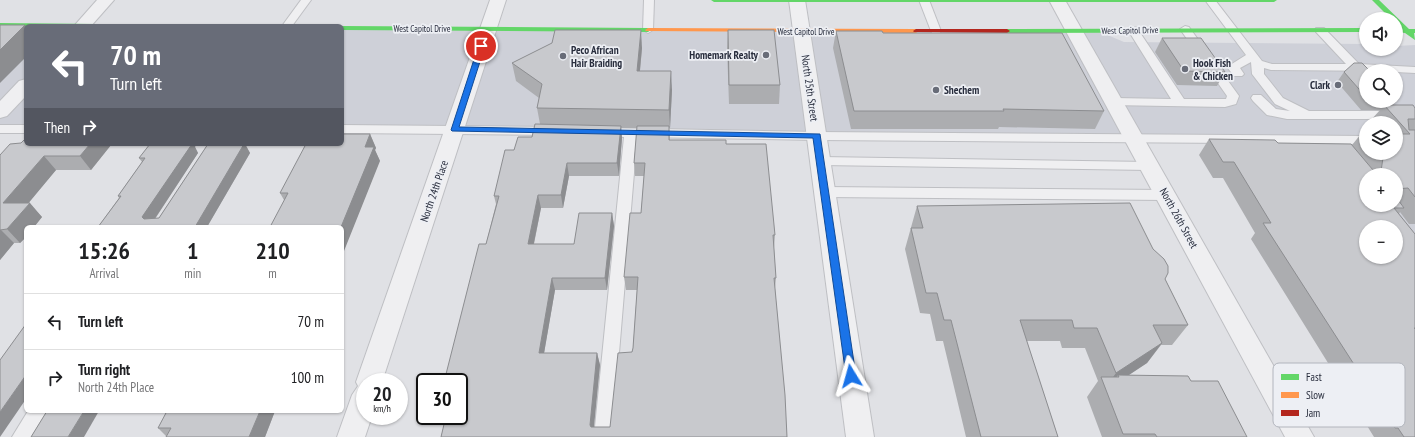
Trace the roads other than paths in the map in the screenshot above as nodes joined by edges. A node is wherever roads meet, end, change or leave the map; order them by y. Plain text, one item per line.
1 (106, 0) edge
2 (306, 0) edge
3 (498, 0) edge
4 (649, 0) edge
5 (714, 0) edge
6 (797, 0) edge
7 (924, 0) edge
8 (1057, 0) edge
9 (1210, 0) edge
10 (1246, 0) edge
11 (1274, 0) edge
12 (1375, 0) edge
13 (1387, 12) edge
14 (84, 24) edge
15 (288, 24) edge
16 (0, 25) edge
17 (24, 25) edge
18 (344, 29) edge
19 (487, 29) junction
20 (1184, 29) junction
21 (648, 30) junction
22 (1133, 30) junction
23 (1234, 30) junction
24 (1320, 30) junction
25 (1359, 30) edge
26 (802, 31) junction
27 (936, 31) junction
28 (1075, 31) junction
29 (1411, 31) edge
30 (1415, 38) edge
31 (1255, 59) junction
32 (1356, 67) junction
33 (1415, 70) edge
34 (1238, 74) dead end
35 (24, 87) edge
36 (1257, 98) dead end
37 (1114, 102) junction
38 (1180, 103) junction
39 (0, 112) edge
40 (1307, 115) junction
41 (1415, 115) edge
42 (0, 129) edge
43 (24, 129) edge
44 (344, 130) edge
45 (455, 130) junction
46 (562, 131) edge
47 (593, 132) edge
48 (632, 132) junction
49 (817, 136) junction
50 (1134, 137) junction
51 (1331, 139) junction
52 (1359, 140) edge
53 (1341, 152) edge
54 (821, 161) junction
55 (1150, 166) junction
56 (825, 192) junction
57 (1166, 195) junction
58 (372, 373) edge
59 (1273, 388) edge
60 (37, 413) edge
61 (356, 422) edge
62 (1294, 427) edge
63 (21, 437) edge
64 (351, 437) edge
65 (603, 437) edge
66 (860, 437) edge
67 (1300, 437) edge

1 - 14 street
2 - 15 lane
3 - 19 street, North 24th Place
4 - 21 lane
5 - 6 main road
6 - 7 main road
6 - 26 street, North 25th Street
7 - 8 main road
7 - 27 lane
8 - 9 main road
8 - 28 street, North 26th Street
9 - 10 main road
9 - 23 lane
10 - 11 main road
12 - 13 main road
16 - 17 main road
18 - 19 main road, West Capitol Drive
19 - 21 main road, West Capitol Drive
19 - 45 street, North 24th Place
20 - 22 main road, West Capitol Drive
20 - 23 main road, West Capitol Drive
20 - 38 lane
21 - 26 main road, West Capitol Drive
22 - 28 main road, West Capitol Drive
22 - 38 lane
23 - 24 main road, West Capitol Drive
23 - 31 lane
24 - 25 main road, West Capitol Drive
24 - 32 lane
26 - 27 main road, West Capitol Drive
26 - 49 street, North 25th Street
27 - 28 main road, West Capitol Drive
28 - 37 street, North 26th Street
29 - 30 main road
31 - 32 lane
31 - 34 lane
31 - 40 lane
32 - 33 lane
35 - 39 street
36 - 40 lane
37 - 38 lane
37 - 50 street, North 26th Street
40 - 41 lane
42 - 43 lane
44 - 45 lane
45 - 46 lane
45 - 58 street, North 24th Place
47 - 48 lane
48 - 49 lane
48 - 65 lane
49 - 50 lane
49 - 54 street, North 25th Street
50 - 51 lane
50 - 55 street, North 26th Street
51 - 52 lane
51 - 53 lane
54 - 55 lane
54 - 56 street, North 25th Street
55 - 57 street, North 26th Street
56 - 57 lane
56 - 66 street, North 25th Street
57 - 59 street, North 26th Street
60 - 63 lane
61 - 64 street
62 - 67 street, North 26th Street

